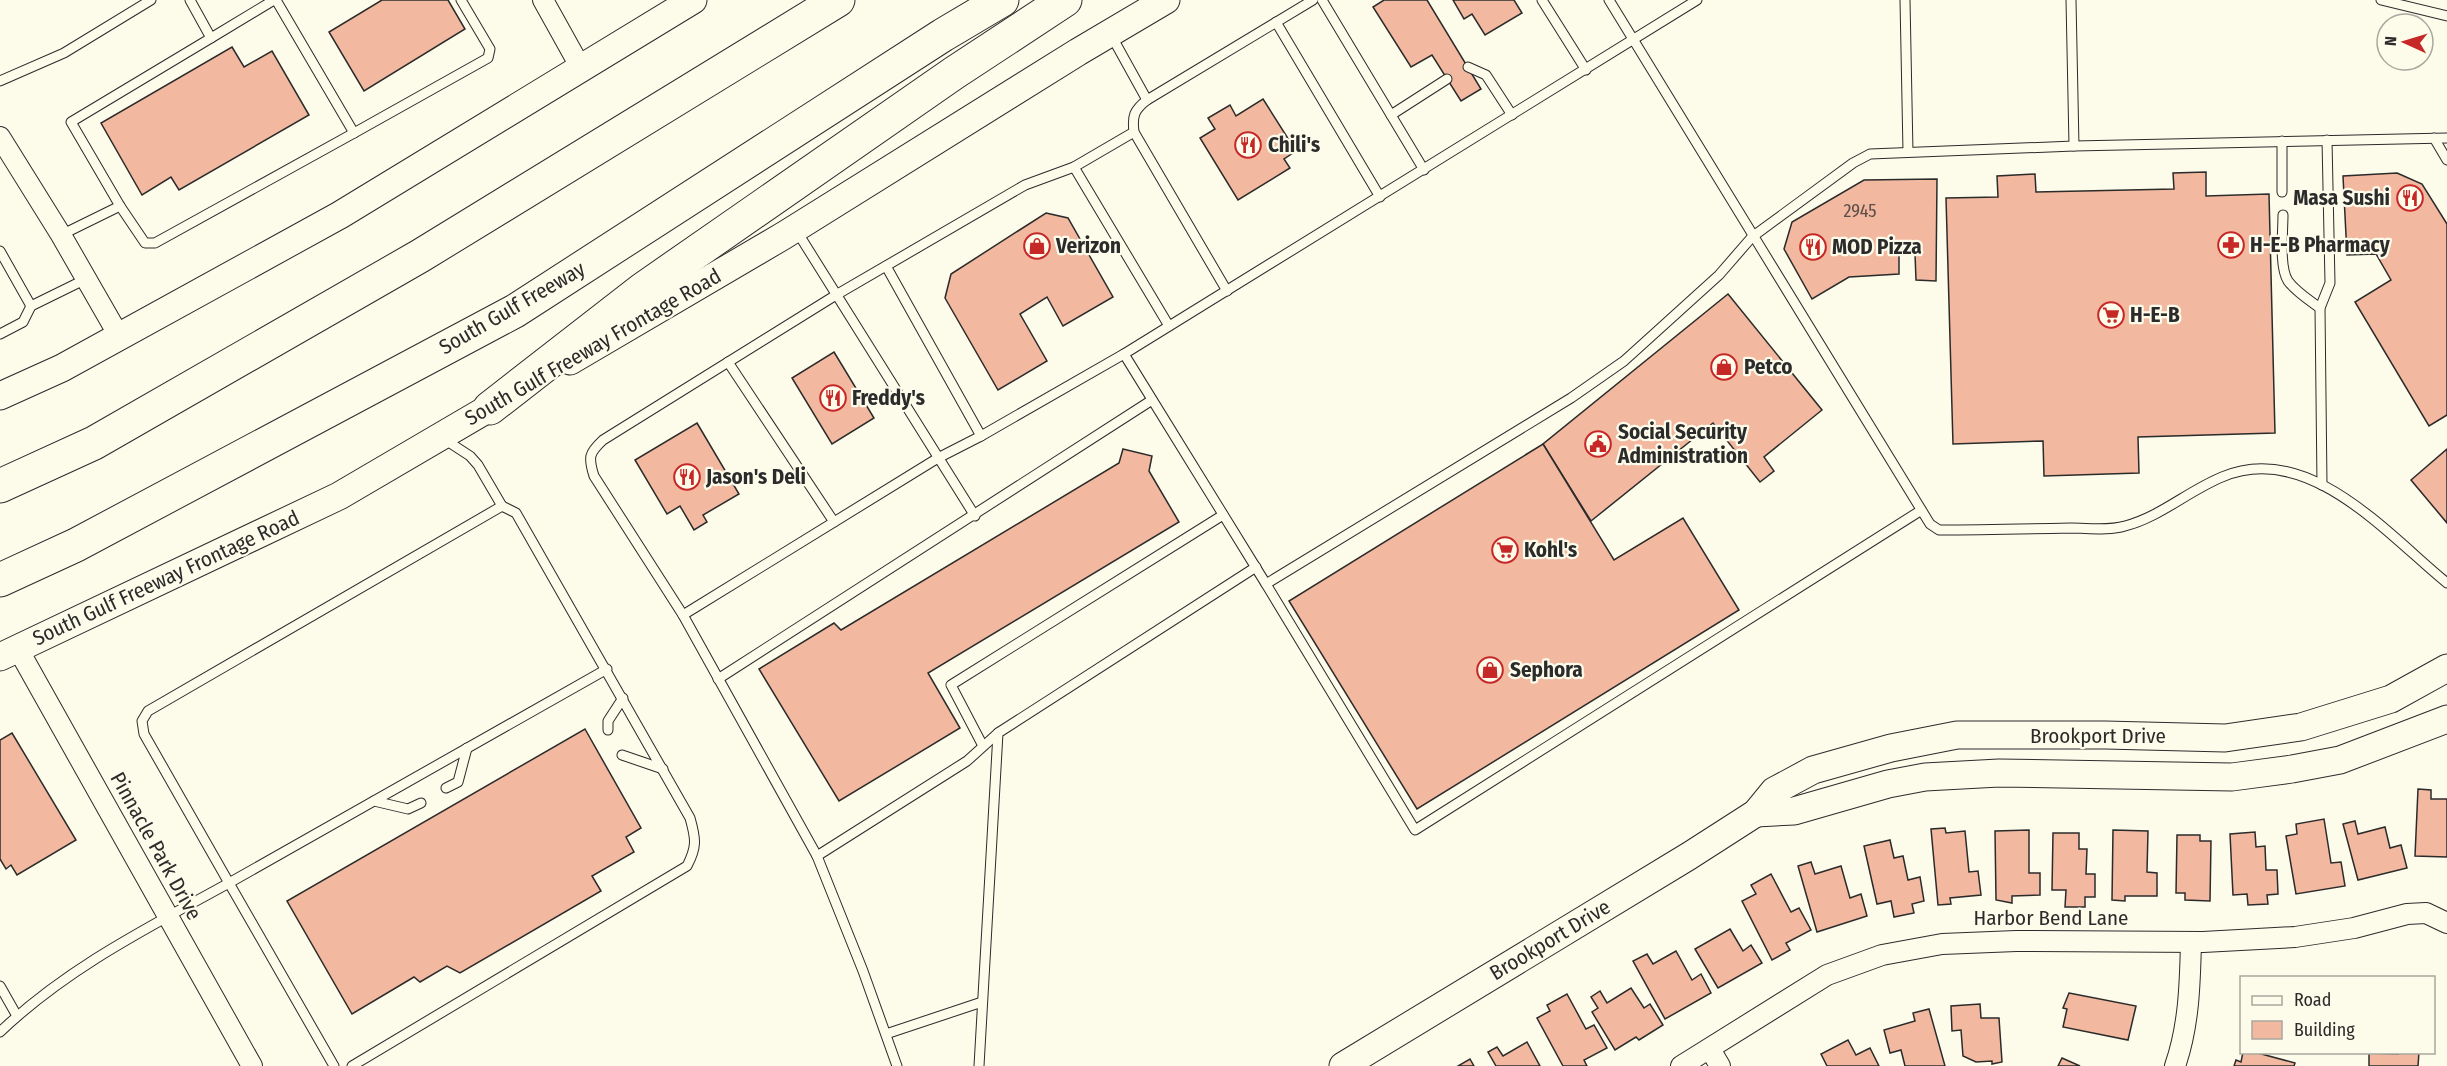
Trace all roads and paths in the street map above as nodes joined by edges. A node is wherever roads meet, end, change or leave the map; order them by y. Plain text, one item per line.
1 (151, 0) edge
2 (190, 0) edge
3 (275, 0) edge
4 (461, 0) edge
5 (543, 0) edge
6 (693, 0) edge
7 (838, 0) edge
8 (1002, 0) edge
9 (1065, 0) edge
10 (1166, 0) edge
11 (1313, 0) edge
12 (1323, 0) edge
13 (1542, 0) edge
14 (1609, 0) edge
15 (1696, 0) edge
16 (1905, 0) edge
17 (2071, 0) edge
18 (2381, 0) edge
19 (2447, 16) edge
20 (1276, 22) junction
21 (1110, 33) junction
22 (211, 38) junction
23 (1634, 41) junction
24 (1468, 67) dead end
25 (582, 69) junction
26 (1586, 70) junction
27 (1447, 79) dead end
28 (0, 81) edge
29 (1147, 100) junction
30 (1391, 115) junction
31 (1512, 115) junction
32 (1134, 132) junction
33 (354, 133) junction
34 (0, 137) edge
35 (2434, 138) junction
36 (2447, 138) edge
37 (2327, 140) junction
38 (2282, 141) junction
39 (2074, 146) junction
40 (1908, 152) junction
41 (2447, 160) edge
42 (1074, 167) junction
43 (1424, 170) junction
44 (2282, 192) dead end
45 (1380, 197) junction
46 (120, 206) junction
47 (2283, 215) dead end
48 (795, 228) junction
49 (61, 236) junction
50 (1752, 237) junction
51 (0, 251) edge
52 (886, 266) junction
53 (86, 279) junction
54 (1227, 291) junction
55 (837, 295) junction
56 (31, 306) junction
57 (2320, 308) junction
58 (1169, 326) junction
59 (0, 334) edge
60 (119, 336) junction
61 (1124, 354) junction
62 (728, 362) junction
63 (0, 396) edge
64 (1152, 400) junction
65 (490, 408) junction
66 (441, 436) junction
67 (981, 436) junction
68 (938, 458) junction
69 (2322, 485) junction
70 (0, 486) edge
71 (502, 506) junction
72 (1920, 511) junction
73 (1223, 515) junction
74 (975, 516) junction
75 (834, 522) junction
76 (1256, 567) junction
77 (0, 580) edge
78 (2447, 583) edge
79 (1266, 584) junction
80 (683, 615) junction
81 (9, 653) edge
82 (2447, 668) edge
83 (607, 669) junction
84 (718, 679) junction
85 (623, 698) junction
86 (2447, 718) edge
87 (608, 730) dead end
88 (998, 733) junction
89 (982, 747) junction
90 (467, 748) junction
91 (622, 755) dead end
92 (663, 769) junction
93 (446, 788) dead end
94 (374, 801) junction
95 (421, 803) dead end
96 (1756, 813) junction
97 (817, 856) junction
98 (229, 883) junction
99 (168, 917) junction
100 (2447, 923) edge
101 (2191, 942) junction
102 (0, 986) edge
103 (982, 1002) junction
104 (17, 1016) junction
105 (0, 1032) edge
106 (886, 1035) junction
107 (1710, 1048) junction
108 (252, 1066) edge
109 (334, 1066) edge
110 (352, 1066) edge
111 (897, 1066) edge
112 (978, 1066) edge
113 (1343, 1066) edge
114 (1681, 1066) edge
115 (1720, 1066) edge
116 (2175, 1066) edge

1 - 28 lane
2 - 22 lane
3 - 22 lane
3 - 33 lane
4 - 33 lane
5 - 25 street
6 - 25 main road
7 - 70 highway
8 - 77 highway, South Gulf Freeway
9 - 65 highway
10 - 21 main road, South Gulf Freeway Frontage Road
11 - 20 lane
12 - 30 lane
13 - 26 lane
14 - 23 lane
15 - 23 lane
16 - 40 lane
17 - 39 lane
18 - 19 lane
20 - 29 lane
20 - 45 lane
21 - 29 lane
21 - 48 main road, South Gulf Freeway Frontage Road
22 - 46 lane
23 - 26 lane
23 - 50 lane
24 - 31 lane
25 - 60 main road
26 - 31 lane
27 - 30 lane
29 - 32 lane
30 - 43 lane
31 - 43 lane
32 - 42 lane
32 - 54 lane
33 - 46 lane
34 - 49 street
35 - 36 lane
35 - 37 lane
35 - 41 lane
37 - 38 lane
37 - 57 lane
38 - 39 lane
38 - 44 lane
39 - 40 lane
40 - 50 lane
42 - 52 lane
42 - 58 lane
43 - 45 lane
45 - 54 lane
46 - 49 lane
47 - 57 lane
48 - 55 lane
48 - 65 main road, South Gulf Freeway Frontage Road
49 - 53 street
50 - 72 lane
50 - 79 lane
51 - 56 lane
52 - 55 lane
52 - 67 lane
53 - 56 lane
53 - 60 street
54 - 58 lane
55 - 62 lane
55 - 68 lane
56 - 59 lane
57 - 69 lane
58 - 61 lane
60 - 63 main road
61 - 64 lane
61 - 67 lane
62 - 75 lane
62 - 80 lane
64 - 73 lane
64 - 74 lane
65 - 66 main road, South Gulf Freeway Frontage Road
66 - 71 lane
66 - 81 main road, South Gulf Freeway Frontage Road
67 - 68 lane
68 - 74 lane
68 - 75 lane
69 - 72 lane
69 - 78 lane
71 - 83 lane
71 - 98 lane
72 - 79 lane
73 - 76 lane
73 - 89 lane
74 - 84 lane
75 - 80 lane
76 - 79 lane
76 - 88 lane
80 - 84 lane
81 - 99 street, Pinnacle Park Drive
82 - 96 main road, Brookport Drive
83 - 85 lane
83 - 90 lane
84 - 97 lane
85 - 87 lane
85 - 92 lane
86 - 96 main road, Brookport Drive
88 - 89 lane
88 - 103 lane
89 - 97 lane
90 - 93 lane
90 - 94 lane
91 - 92 lane
92 - 110 lane
94 - 95 lane
94 - 98 lane
96 - 113 main road, Brookport Drive
97 - 106 lane
98 - 99 lane
98 - 109 lane
99 - 104 lane
99 - 108 street, Pinnacle Park Drive
100 - 101 street, Harbor Bend Lane
101 - 107 street, Harbor Bend Lane
101 - 116 street
102 - 104 lane
103 - 106 lane
103 - 112 lane
104 - 105 lane
106 - 111 lane
107 - 114 street, Harbor Bend Lane
107 - 115 street

